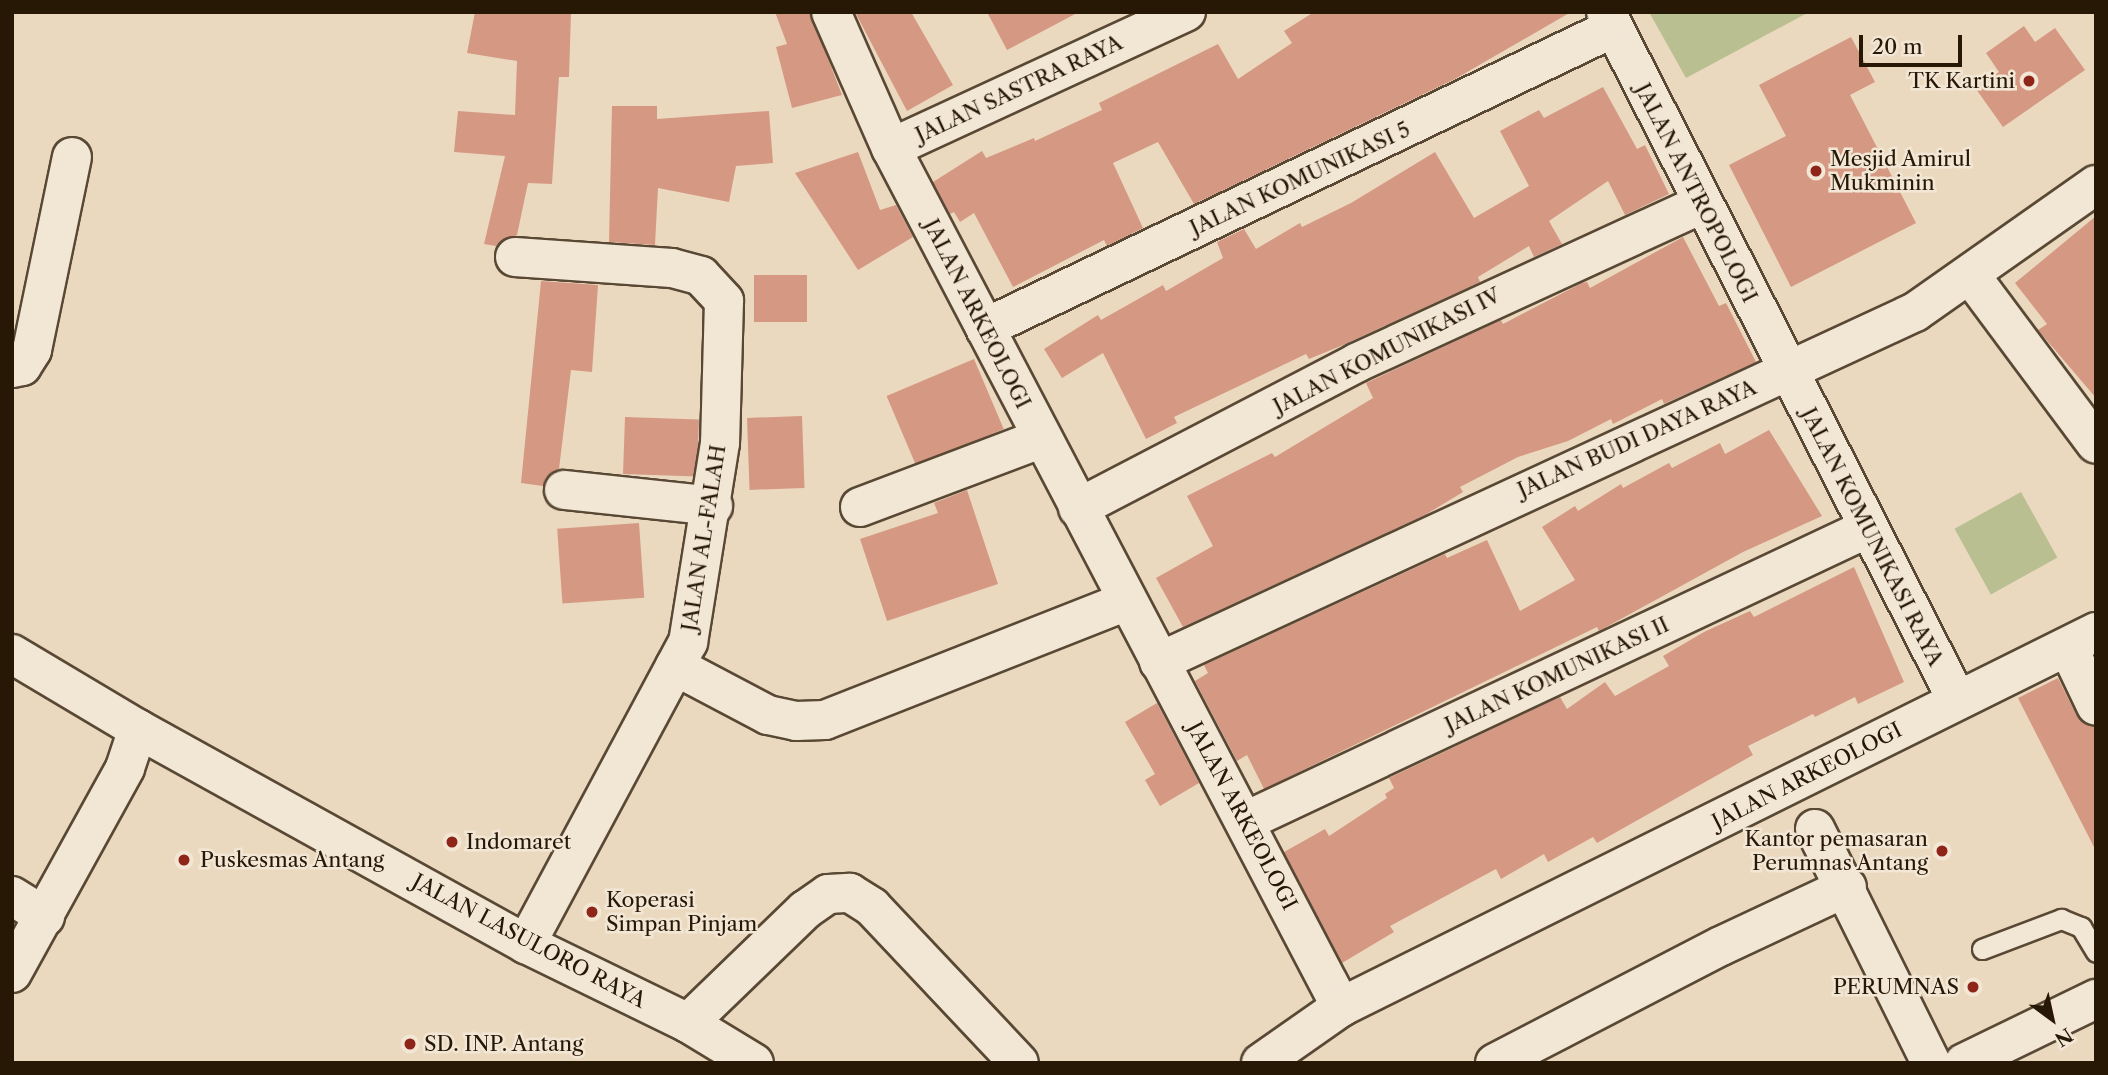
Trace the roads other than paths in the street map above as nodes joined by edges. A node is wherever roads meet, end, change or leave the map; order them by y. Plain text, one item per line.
1 (831, 12) edge
2 (1186, 12) edge
3 (1609, 20) edge
4 (891, 148) junction
5 (72, 157) dead end
6 (2096, 185) edge
7 (1701, 204) junction
8 (515, 257) dead end
9 (1971, 276) junction
10 (985, 328) junction
11 (12, 368) edge
12 (1788, 373) junction
13 (1040, 439) junction
14 (2096, 444) edge
15 (564, 489) dead end
16 (713, 506) junction
17 (860, 507) dead end
18 (1078, 508) junction
19 (1868, 528) junction
20 (1127, 601) junction
21 (2082, 639) edge
22 (12, 654) edge
23 (1159, 662) junction
24 (675, 666) junction
25 (1956, 701) junction
26 (2096, 706) edge
27 (138, 729) junction
28 (1246, 821) junction
29 (1815, 828) dead end
30 (1847, 887) junction
31 (12, 896) edge
32 (45, 917) junction
33 (526, 944) junction
34 (1982, 949) dead end
35 (2096, 952) edge
36 (12, 973) edge
37 (2096, 999) edge
38 (1341, 1007) junction
39 (688, 1023) junction
40 (754, 1063) edge
41 (1019, 1063) edge
42 (1261, 1063) edge
43 (1495, 1063) edge
44 (1931, 1063) edge
45 (1964, 1063) edge

1 - 4 street, JALAN ARKEOLOGI
2 - 4 street, JALAN SASTRA RAYA
3 - 7 street, JALAN ANTROPOLOGI
3 - 10 street, JALAN KOMUNIKASI 5
4 - 10 street, JALAN ARKEOLOGI
5 - 11 street
6 - 9 street, JALAN BUDI DAYA RAYA
7 - 12 street, JALAN ANTROPOLOGI
7 - 18 street, JALAN KOMUNIKASI IV
8 - 16 street, JALAN AL-FALAH
9 - 12 street, JALAN BUDI DAYA RAYA
9 - 14 street
10 - 13 street, JALAN ARKEOLOGI
12 - 19 street, JALAN KOMUNIKASI RAYA
12 - 23 street, JALAN BUDI DAYA RAYA
13 - 17 street
13 - 18 street, JALAN ARKEOLOGI
15 - 16 street
16 - 24 street, JALAN AL-FALAH
18 - 20 street, JALAN ARKEOLOGI
19 - 25 street, JALAN KOMUNIKASI RAYA
19 - 28 street, JALAN KOMUNIKASI II
20 - 23 street, JALAN ARKEOLOGI
20 - 24 street
21 - 25 street, JALAN ARKEOLOGI
21 - 26 street
22 - 27 street, JALAN LASULORO RAYA
23 - 28 street, JALAN ARKEOLOGI
24 - 33 street, JALAN AL-FALAH
25 - 38 street, JALAN ARKEOLOGI
27 - 32 street
27 - 33 street, JALAN LASULORO RAYA
28 - 38 street, JALAN ARKEOLOGI
29 - 30 street
30 - 43 street
30 - 44 street
31 - 32 street
32 - 36 street
33 - 39 street, JALAN LASULORO RAYA
34 - 35 lane
37 - 45 street
38 - 42 street
39 - 40 street, JALAN LASULORO RAYA
39 - 41 street

